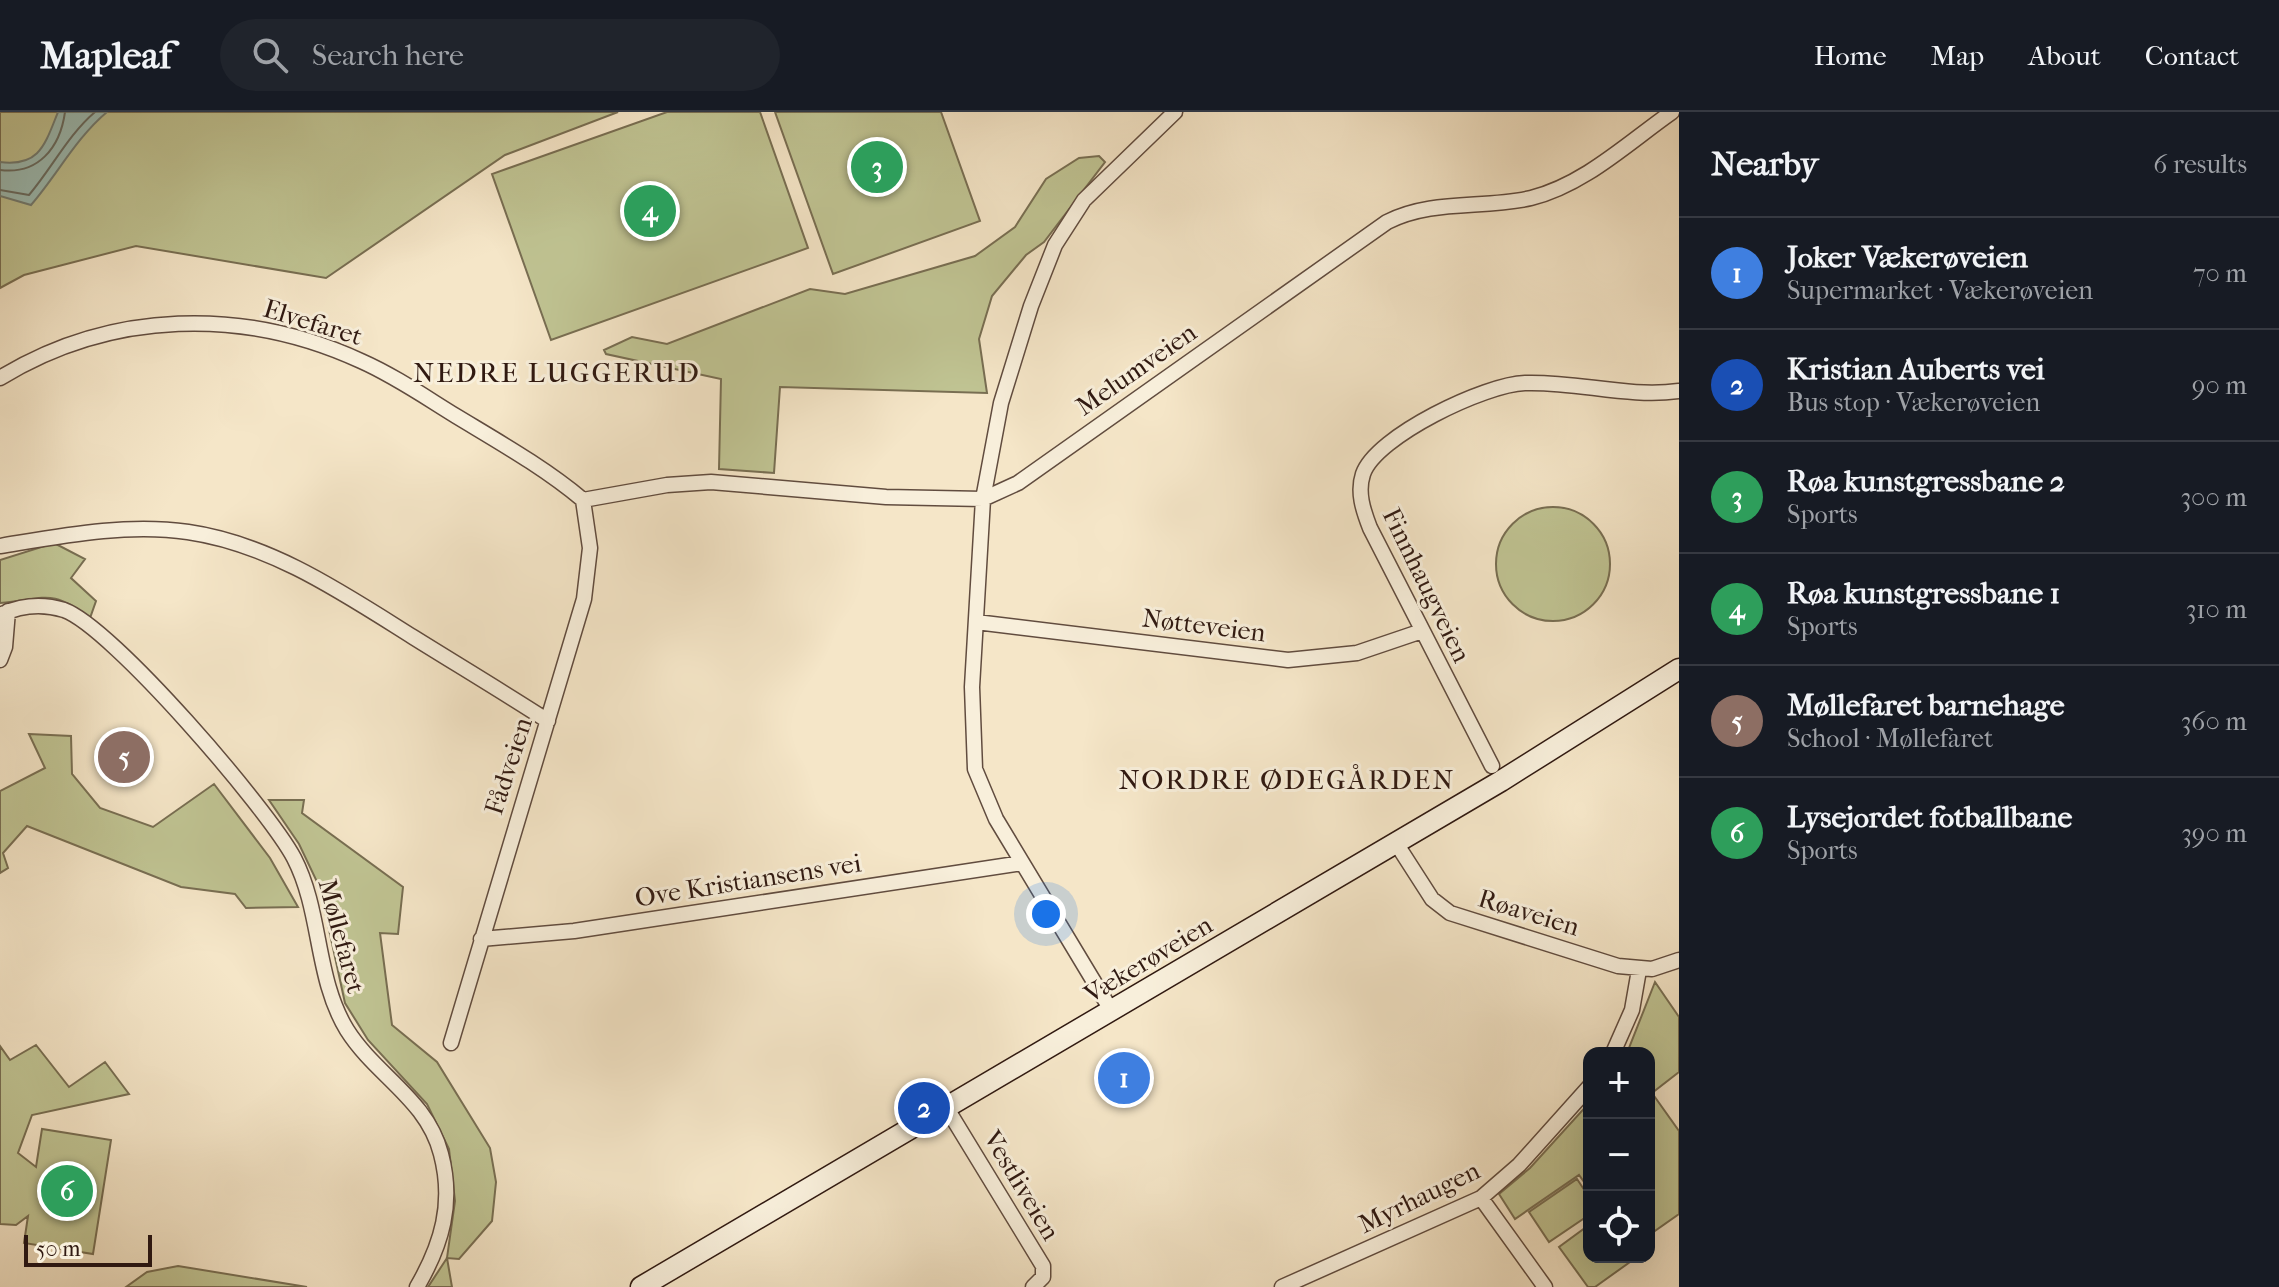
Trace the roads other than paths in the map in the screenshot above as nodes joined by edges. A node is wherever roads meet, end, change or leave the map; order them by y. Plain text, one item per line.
1 (1175, 112) edge
2 (1672, 112) edge
3 (0, 378) edge
4 (1679, 391) edge
5 (983, 499) junction
6 (583, 500) junction
7 (0, 546) edge
8 (4, 613) edge
9 (976, 622) junction
10 (1422, 631) junction
11 (0, 660) edge
12 (1679, 669) edge
13 (548, 721) junction
14 (1492, 766) dead end
15 (1396, 843) junction
16 (1022, 863) junction
17 (481, 939) junction
18 (1679, 960) edge
19 (1639, 970) junction
20 (1111, 1010) junction
21 (451, 1043) dead end
22 (1616, 1047) edge
23 (1583, 1094) edge
24 (946, 1107) junction
25 (1481, 1198) junction
26 (417, 1287) edge
27 (641, 1287) edge
28 (1033, 1287) edge
29 (1282, 1287) edge
30 (1545, 1287) edge

1 - 5 street
2 - 5 street, Melumveien
3 - 6 street, Elvefaret
4 - 10 street, Finnhaugveien
5 - 6 street, Melumveien
5 - 9 street
6 - 13 street, Fådveien
7 - 13 street
8 - 11 street, Møllefaret
8 - 26 street, Møllefaret
9 - 10 street, Nøtteveien
9 - 16 street
10 - 14 street, Finnhaugveien
12 - 15 main road, Vækerøveien
13 - 17 street, Fådveien
15 - 19 street, Røaveien
15 - 20 main road, Vækerøveien
16 - 17 street, Ove Kristiansens vei
16 - 20 street
17 - 21 street, Fådveien
18 - 19 street
19 - 22 street
20 - 24 main road, Vækerøveien
23 - 25 street, Myrhaugen
24 - 27 main road, Vækerøveien
24 - 28 street, Vestliveien
25 - 29 street, Myrhaugen
25 - 30 street

